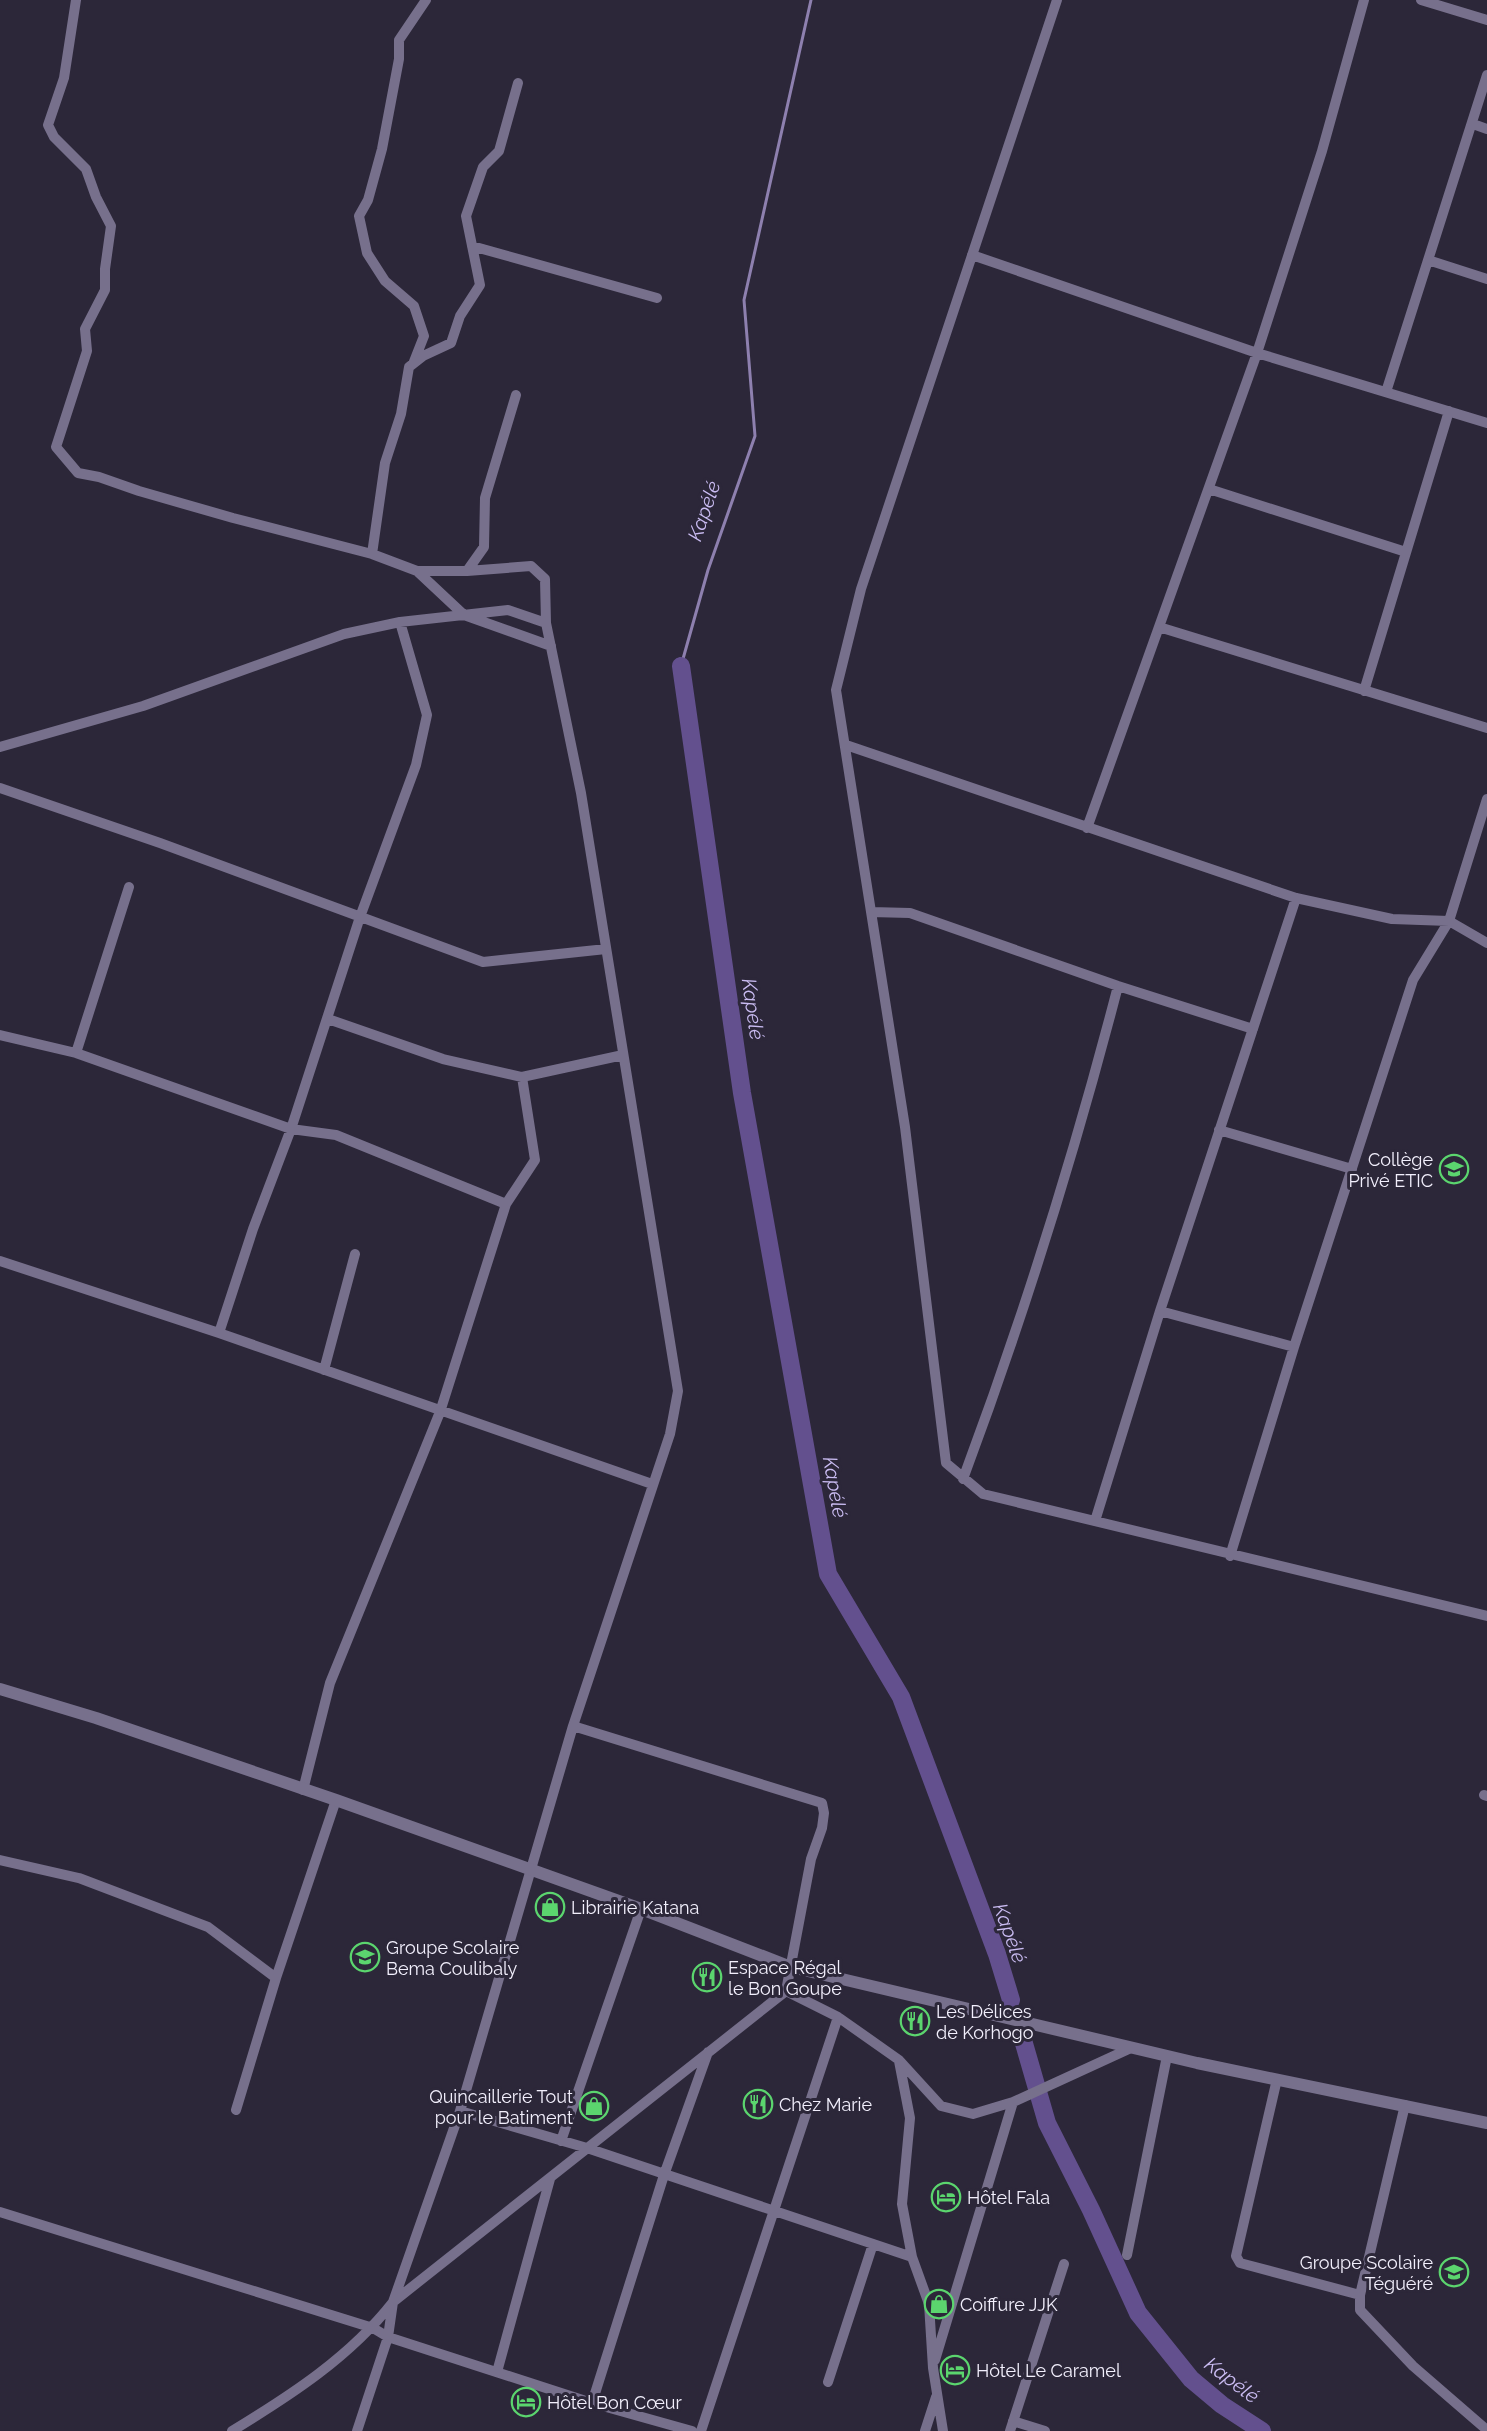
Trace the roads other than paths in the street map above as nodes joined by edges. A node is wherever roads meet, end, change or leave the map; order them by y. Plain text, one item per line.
1 (76, 0) edge
2 (426, 0) edge
3 (1057, 0) edge
4 (1364, 0) edge
5 (1421, 0) edge
6 (1487, 20) edge
7 (1487, 75) edge
8 (518, 83) dead end
9 (1473, 124) junction
10 (1487, 129) edge
11 (472, 246) junction
12 (972, 255) junction
13 (1428, 260) junction
14 (1487, 279) edge
15 (657, 298) dead end
16 (1257, 353) junction
17 (413, 364) junction
18 (1386, 392) junction
19 (516, 395) dead end
20 (1449, 411) junction
21 (1487, 423) edge
22 (1209, 489) junction
23 (1406, 552) junction
24 (372, 554) junction
25 (417, 571) junction
26 (467, 571) junction
27 (464, 615) junction
28 (400, 622) junction
29 (546, 623) junction
30 (1159, 627) junction
31 (551, 646) junction
32 (1364, 691) junction
33 (1487, 728) edge
34 (846, 745) junction
35 (0, 747) edge
36 (0, 788) edge
37 (1487, 799) edge
38 (1087, 828) junction
39 (129, 887) dead end
40 (1296, 898) junction
41 (872, 912) junction
42 (360, 917) junction
43 (1449, 921) junction
44 (1487, 943) edge
45 (606, 949) junction
46 (1118, 986) junction
47 (328, 1019) junction
48 (1253, 1029) junction
49 (0, 1035) edge
50 (76, 1053) junction
51 (623, 1055) junction
52 (522, 1077) junction
53 (291, 1129) junction
54 (1219, 1130) junction
55 (1352, 1169) junction
56 (506, 1204) junction
57 (355, 1254) dead end
58 (0, 1261) edge
59 (1160, 1311) junction
60 (219, 1334) junction
61 (1294, 1347) junction
62 (324, 1370) junction
63 (440, 1412) junction
64 (963, 1479) junction
65 (652, 1484) junction
66 (1095, 1521) junction
67 (1230, 1556) junction
68 (1487, 1616) edge
69 (0, 1689) edge
70 (573, 1726) junction
71 (303, 1790) junction
72 (336, 1800) junction
73 (0, 1860) edge
74 (530, 1871) junction
75 (641, 1909) junction
76 (791, 1966) junction
77 (276, 1978) junction
78 (786, 1992) junction
79 (838, 2017) junction
80 (1131, 2048) junction
81 (708, 2052) junction
82 (1167, 2056) junction
83 (899, 2060) junction
84 (1276, 2079) junction
85 (1013, 2102) junction
86 (1405, 2105) junction
87 (236, 2110) dead end
88 (460, 2110) junction
89 (1487, 2123) edge
90 (561, 2141) junction
91 (587, 2148) junction
92 (664, 2175) junction
93 (550, 2179) junction
94 (0, 2212) edge
95 (774, 2212) junction
96 (873, 2244) junction
97 (1127, 2254) dead end
98 (912, 2257) junction
99 (1064, 2264) dead end
100 (1360, 2295) junction
101 (393, 2302) junction
102 (373, 2328) junction
103 (388, 2337) junction
104 (933, 2368) junction
105 (497, 2372) junction
106 (828, 2382) dead end
107 (936, 2393) junction
108 (592, 2403) junction
109 (1011, 2426) edge
110 (1487, 2430) edge
111 (232, 2431) edge
112 (357, 2431) edge
113 (692, 2431) edge
114 (701, 2431) edge
115 (925, 2431) edge
116 (943, 2431) edge
117 (1045, 2431) edge

1 - 24 street
2 - 17 street
3 - 12 street
4 - 16 street
5 - 6 street
7 - 9 street
8 - 11 street
9 - 10 street
9 - 13 street
11 - 15 street
11 - 17 street
12 - 16 street
12 - 34 street
13 - 14 street
13 - 18 street
16 - 18 street
16 - 22 street
17 - 24 street
18 - 20 street
19 - 26 street
20 - 21 street
20 - 23 street
22 - 23 street
22 - 30 street
23 - 32 street
24 - 25 street
25 - 26 street
25 - 27 street
26 - 29 street
27 - 28 street
27 - 29 street
27 - 31 street
28 - 35 street
28 - 42 street
29 - 31 street
30 - 32 street
30 - 38 street
31 - 45 street
32 - 33 street
34 - 38 street
34 - 41 street
36 - 42 street
37 - 43 street
38 - 40 street
39 - 50 street
40 - 43 street
40 - 48 street
41 - 46 street
41 - 64 street
42 - 45 street
42 - 47 street
43 - 44 street
43 - 55 street
45 - 51 street
46 - 48 street
46 - 64 street
47 - 52 street
47 - 53 street
48 - 54 street
49 - 50 street
50 - 53 street
51 - 52 street
51 - 65 street
52 - 56 street
53 - 56 street
53 - 60 street
54 - 55 street
54 - 59 street
55 - 61 street
56 - 63 street
57 - 62 street
58 - 60 street
59 - 61 street
59 - 66 street
60 - 62 street
61 - 67 street
62 - 63 street
63 - 65 street
63 - 71 street
64 - 66 street
65 - 70 street
66 - 67 street
67 - 68 street
69 - 71 street
70 - 74 street
70 - 76 street
71 - 72 street
72 - 74 street
72 - 77 street
73 - 77 street
74 - 75 street
74 - 88 street
75 - 76 street
75 - 90 street
76 - 78 street
76 - 80 street
77 - 87 street
78 - 79 street
78 - 81 street
79 - 83 street
79 - 95 street
80 - 82 street
80 - 85 street
81 - 91 street
81 - 92 street
82 - 84 street
82 - 97 street
83 - 85 street
83 - 98 street
84 - 86 street
84 - 100 street
85 - 104 street
86 - 89 street
86 - 100 street
88 - 90 street
88 - 101 street
90 - 91 street
91 - 92 street
91 - 93 street
92 - 95 street
92 - 108 street
93 - 101 street
93 - 105 street
94 - 102 street
95 - 96 street
95 - 114 street
96 - 98 street
96 - 106 street
98 - 104 street
99 - 109 street
100 - 110 street
101 - 102 street
101 - 103 street
102 - 103 street
102 - 111 street
103 - 105 street
103 - 112 street
104 - 107 street
105 - 108 street
107 - 115 street
107 - 116 street
108 - 113 street
109 - 117 street

